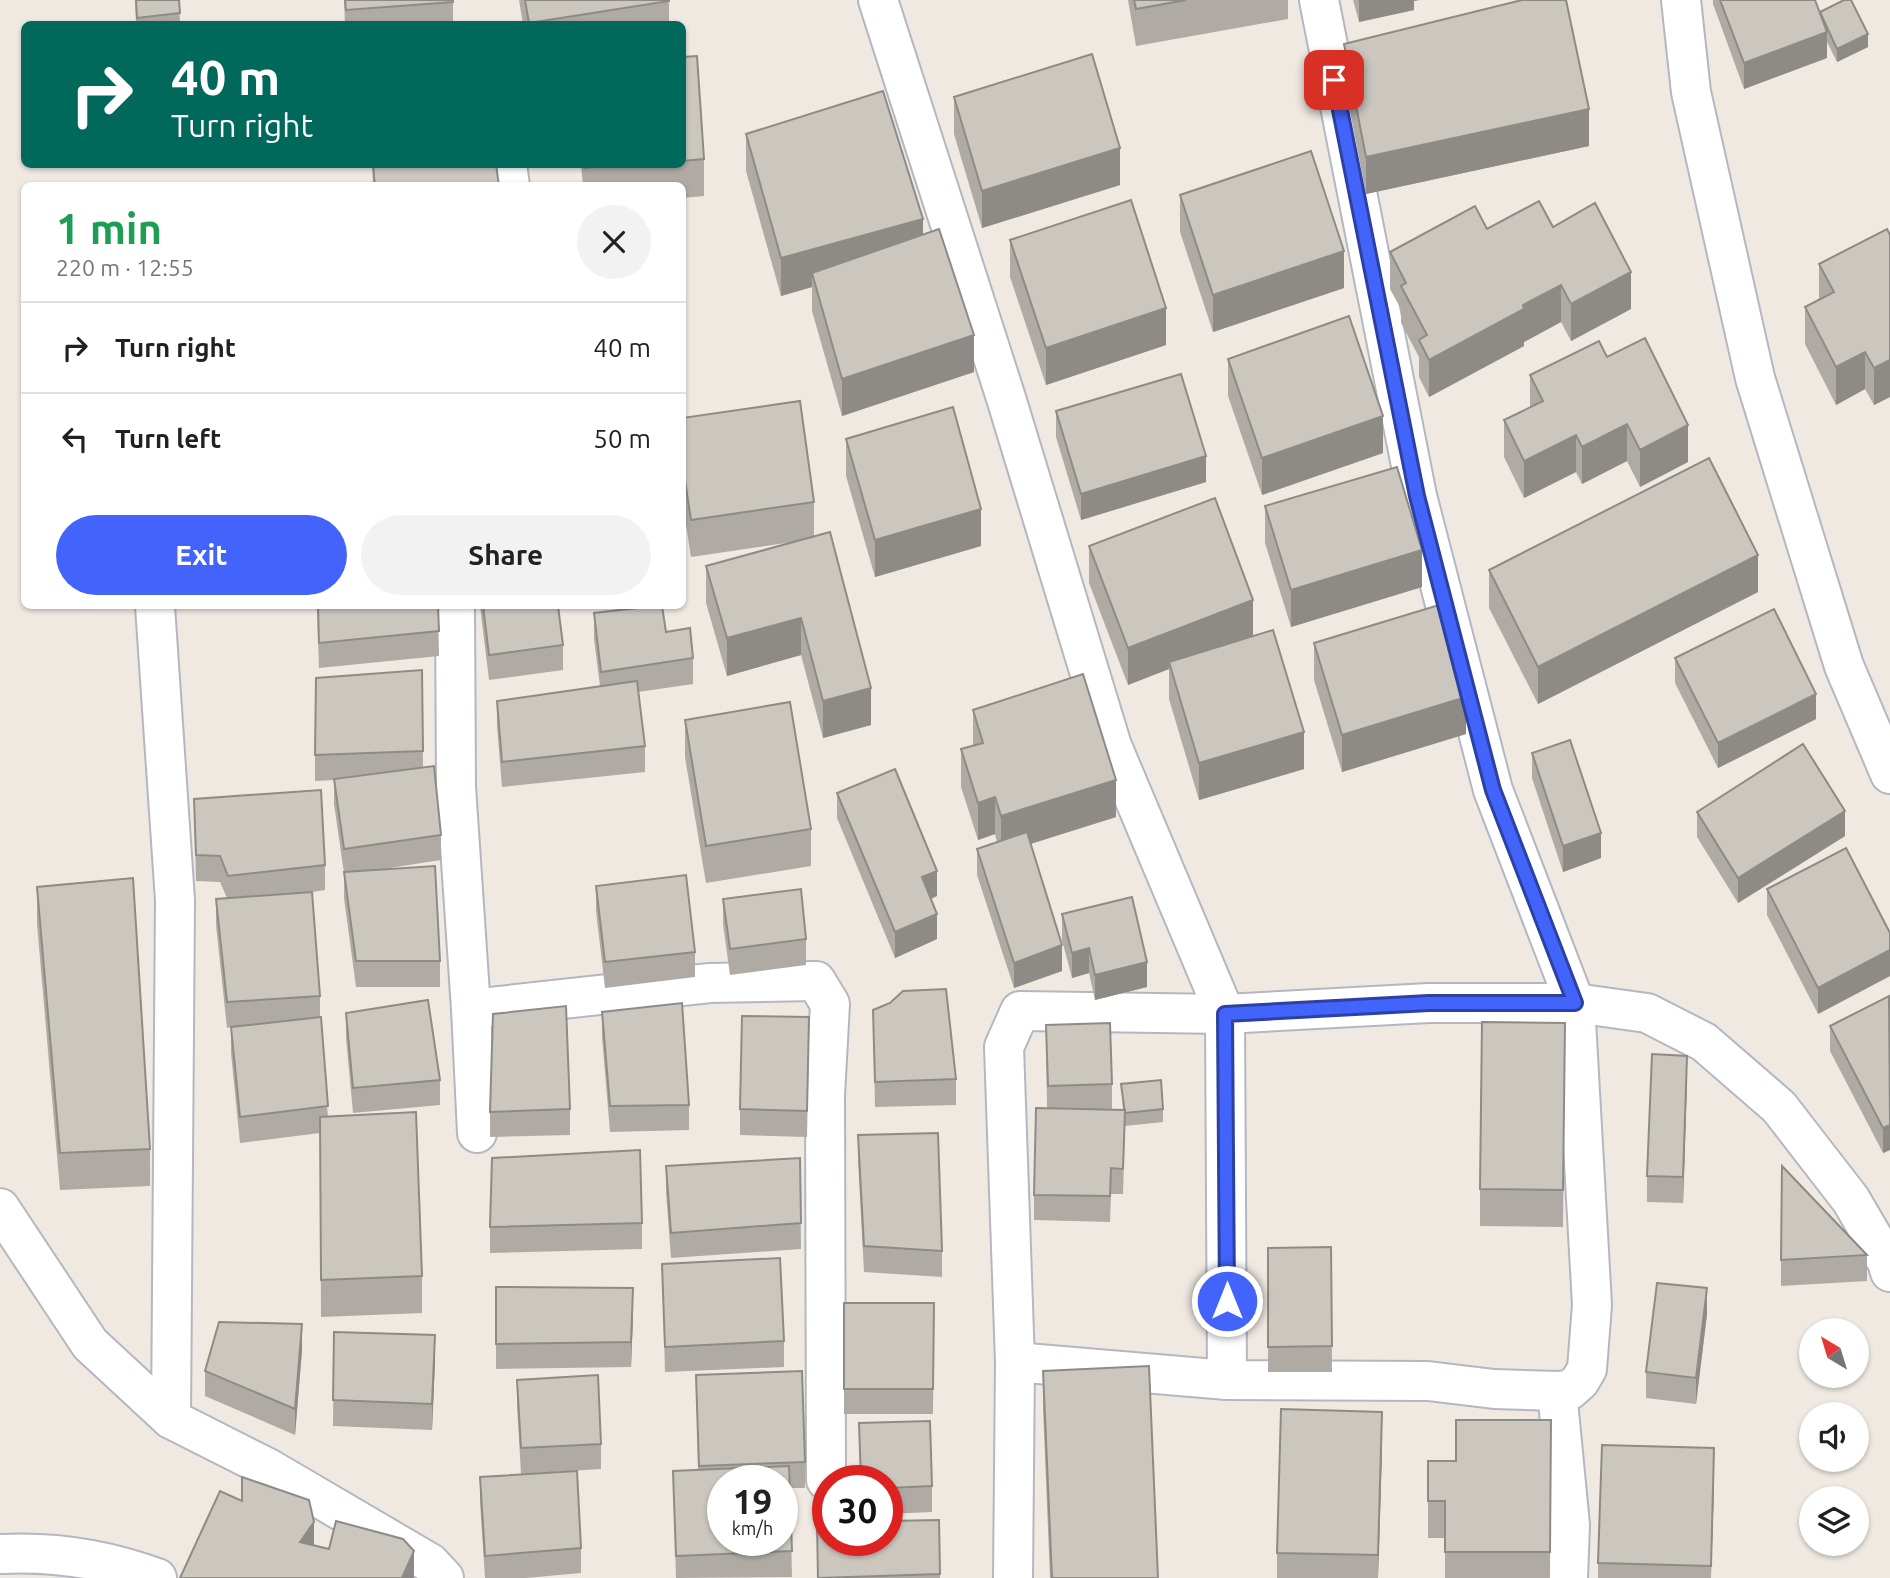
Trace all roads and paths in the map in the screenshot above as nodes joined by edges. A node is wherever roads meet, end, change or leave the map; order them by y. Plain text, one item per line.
1 (878, 0) edge
2 (1319, 0) edge
3 (1681, 0) edge
4 (155, 609) edge
5 (455, 609) edge
6 (1890, 774) edge
7 (1575, 1003) junction
8 (471, 1009) junction
9 (1225, 1014) junction
10 (477, 1133) dead end
11 (0, 1208) edge
12 (1890, 1272) edge
13 (1015, 1362) junction
14 (1227, 1380) junction
15 (1557, 1391) junction
16 (172, 1419) junction
17 (826, 1465) edge
18 (0, 1554) edge
19 (158, 1578) edge
20 (444, 1578) edge
21 (1013, 1578) edge
22 (1568, 1578) edge

1 - 9 street
2 - 7 street
3 - 6 street
4 - 16 street
5 - 8 street
7 - 9 street
7 - 12 street
7 - 15 street
8 - 10 street
8 - 17 street
9 - 13 street
9 - 14 street
11 - 16 street
13 - 14 street
13 - 21 street
14 - 15 street
15 - 22 street
16 - 20 street
18 - 19 street

